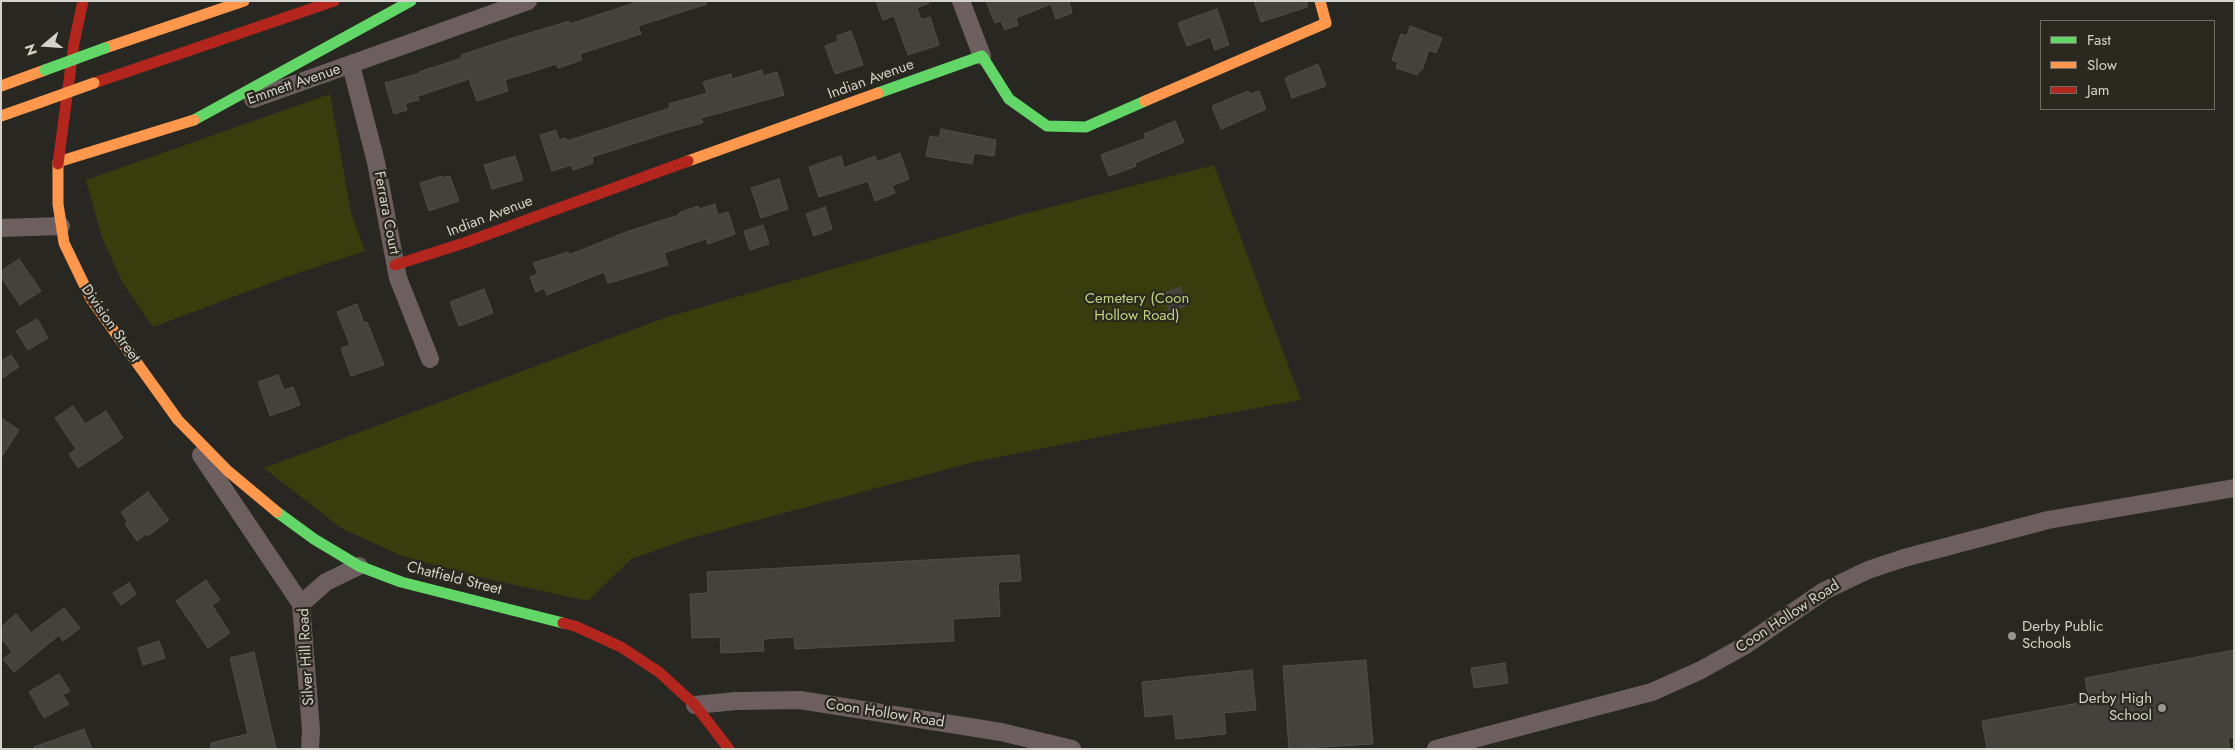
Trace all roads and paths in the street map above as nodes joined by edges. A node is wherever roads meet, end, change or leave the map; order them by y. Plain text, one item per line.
1 (83, 1) edge
2 (244, 1) edge
3 (334, 1) edge
4 (411, 1) edge
5 (528, 1) edge
6 (962, 1) edge
7 (1320, 1) edge
8 (982, 56) junction
9 (351, 65) junction
10 (1, 86) edge
11 (1, 116) edge
12 (194, 120) junction
13 (58, 162) junction
14 (61, 226) junction
15 (1, 228) edge
16 (396, 265) junction
17 (430, 359) dead end
18 (178, 420) junction
19 (2234, 488) edge
20 (359, 566) junction
21 (301, 604) junction
22 (695, 705) junction
23 (310, 749) edge
24 (729, 749) edge
25 (1072, 749) edge
26 (1436, 749) edge

1 - 13 main road, Division Street
2 - 10 main road, bridge
3 - 11 main road, bridge
4 - 12 main road
5 - 9 street, Emmett Avenue
6 - 8 street
7 - 8 main road
8 - 16 main road, Indian Avenue
9 - 12 street, Emmett Avenue
9 - 16 street, Ferrara Court
12 - 13 main road, Emmett Avenue
13 - 14 main road, Division Street
14 - 15 street
14 - 18 main road, Division Street
16 - 17 street, Ferrara Court
18 - 20 main road, Chatfield Street
18 - 21 street, Division Street
19 - 26 street, Coon Hollow Road
20 - 21 street, Silver Hill Road
20 - 22 main road, Chatfield Street
21 - 23 street, Silver Hill Road
22 - 24 main road, Chatfield Street
22 - 25 street, Coon Hollow Road

